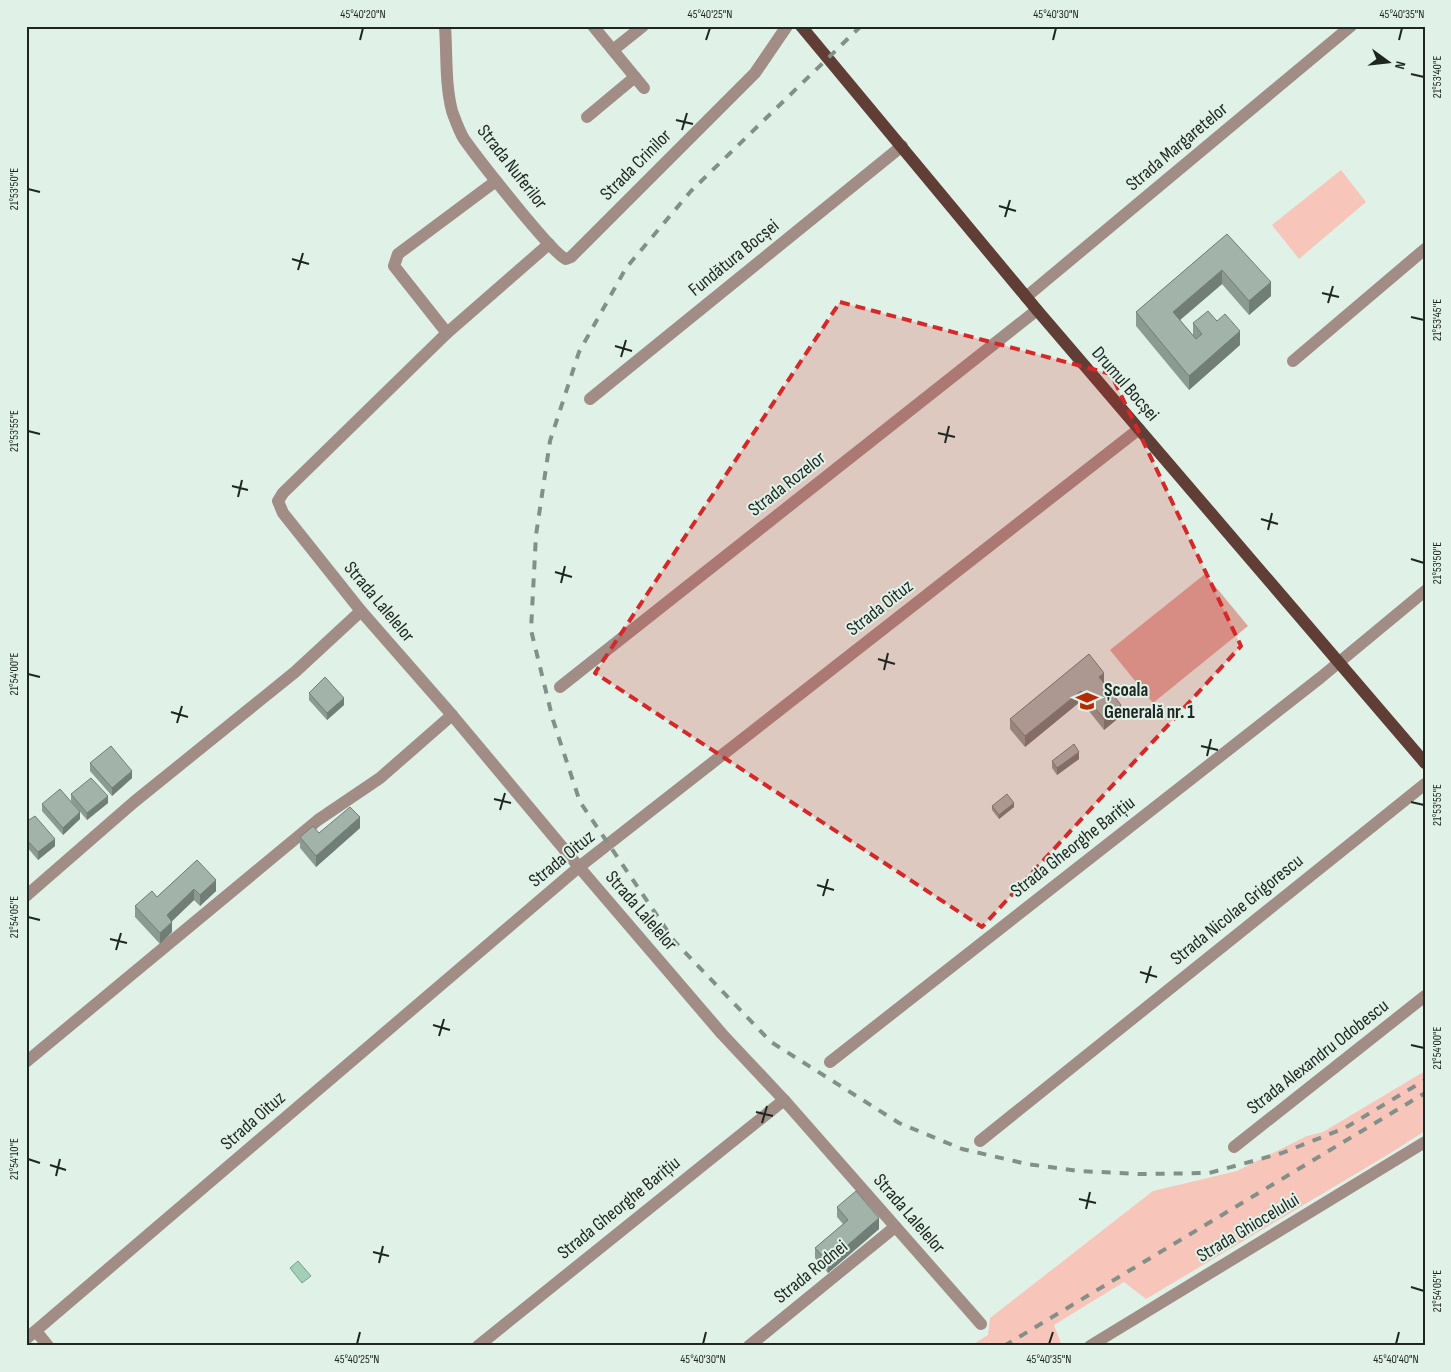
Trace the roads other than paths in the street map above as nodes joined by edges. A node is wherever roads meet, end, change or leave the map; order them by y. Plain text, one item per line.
1 (445, 26) edge
2 (594, 26) edge
3 (643, 26) edge
4 (787, 26) edge
5 (801, 26) edge
6 (1351, 26) edge
7 (613, 50) junction
8 (635, 77) junction
9 (644, 88) dead end
10 (587, 117) dead end
11 (902, 146) junction
12 (496, 180) junction
13 (549, 244) junction
14 (1425, 249) edge
15 (566, 259) joint
16 (1026, 297) junction
17 (1037, 310) junction
18 (447, 333) junction
19 (1293, 361) dead end
20 (590, 399) dead end
21 (1139, 429) junction
22 (1425, 591) edge
23 (361, 611) junction
24 (1339, 662) junction
25 (560, 686) dead end
26 (452, 715) junction
27 (1425, 762) edge
28 (1425, 784) edge
29 (579, 868) junction
30 (26, 896) edge
31 (1425, 996) edge
32 (26, 1062) edge
33 (830, 1062) dead end
34 (784, 1100) junction
35 (980, 1140) dead end
36 (1425, 1142) edge
37 (1234, 1147) dead end
38 (895, 1227) junction
39 (981, 1324) dead end
40 (31, 1335) edge
41 (48, 1346) edge
42 (478, 1346) edge
43 (750, 1346) edge
44 (1090, 1346) edge

1 - 12 street, Strada Nuferilor
2 - 7 street
3 - 7 street
4 - 15 street, Strada Crinilor
5 - 11 main road, Drumul Bocșei
6 - 16 street, Strada Margaretelor
7 - 8 street
8 - 9 street
8 - 10 street
11 - 16 main road, Drumul Bocșei
11 - 20 street, Fundătura Bocșei
12 - 13 street, Strada Nuferilor
12 - 18 street
13 - 15 street, Strada Nuferilor
13 - 18 street
14 - 19 street
16 - 17 main road, Drumul Bocșei
17 - 21 main road, Drumul Bocșei
17 - 25 street, Strada Rozelor
18 - 23 street, Strada Lalelelor
21 - 24 main road, Drumul Bocșei
21 - 29 street, Strada Oituz
22 - 24 street, Strada Gheorghe Barițiu
23 - 26 street, Strada Lalelelor
23 - 30 street
24 - 27 main road, Drumul Bocșei
24 - 33 street, Strada Gheorghe Barițiu
26 - 29 street, Strada Lalelelor
26 - 32 street
28 - 35 street, Strada Nicolae Grigorescu
29 - 34 street, Strada Lalelelor
29 - 40 street, Strada Oituz
31 - 37 street, Strada Alexandru Odobescu
34 - 38 street, Strada Lalelelor
34 - 42 street, Strada Gheorghe Barițiu
36 - 44 street, Strada Ghiocelului
38 - 39 street, Strada Lalelelor
38 - 43 street, Strada Rodnei
40 - 41 street

